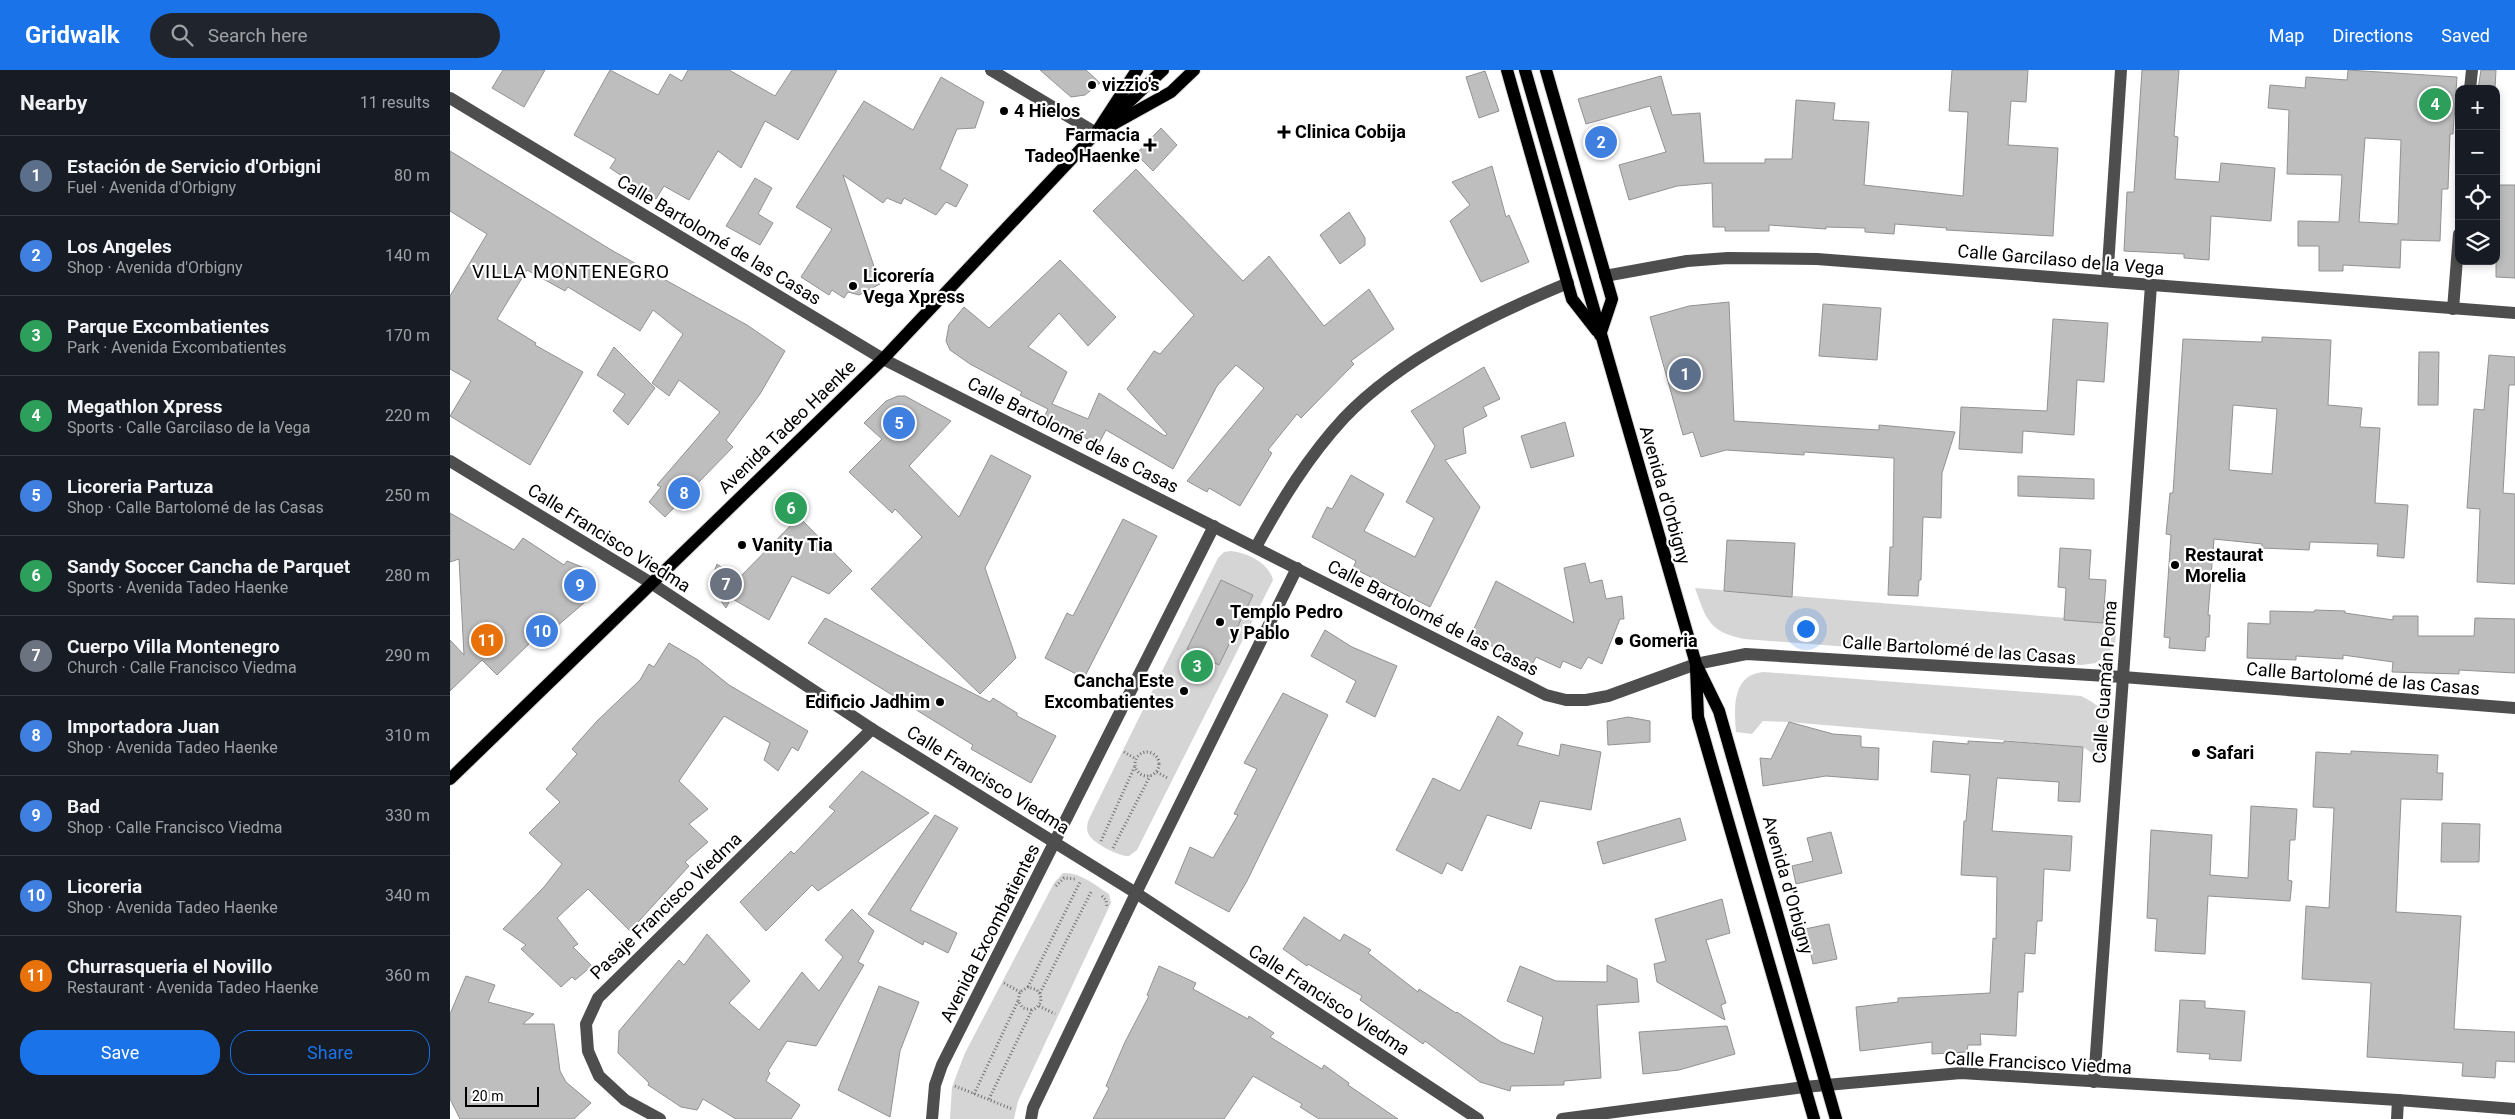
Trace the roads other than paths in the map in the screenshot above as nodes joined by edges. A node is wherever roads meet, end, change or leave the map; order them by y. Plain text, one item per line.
1 (991, 70) edge
2 (1137, 70) edge
3 (1163, 70) edge
4 (1194, 70) edge
5 (1507, 70) edge
6 (1525, 70) edge
7 (1546, 70) edge
8 (2121, 70) edge
9 (2472, 70) edge
10 (2470, 85) edge
11 (450, 98) edge
12 (1096, 133) junction
13 (2457, 265) edge
14 (1605, 276) junction
15 (2107, 281) junction
16 (1568, 284) junction
17 (2150, 285) junction
18 (2453, 309) junction
19 (2515, 313) edge
20 (1600, 335) junction
21 (883, 359) junction
22 (450, 462) edge
23 (1214, 526) junction
24 (1256, 547) junction
25 (1297, 568) junction
26 (650, 583) junction
27 (1696, 664) junction
28 (2123, 677) junction
29 (2515, 708) edge
30 (872, 730) junction
31 (450, 779) edge
32 (1056, 842) junction
33 (1136, 893) junction
34 (2094, 1082) junction
35 (1827, 1085) junction
36 (1804, 1086) junction
37 (2398, 1100) junction
38 (2515, 1109) edge
39 (660, 1119) edge
40 (932, 1119) edge
41 (1031, 1119) edge
42 (1478, 1119) edge
43 (1562, 1119) edge
44 (1814, 1119) edge
45 (1836, 1119) edge
46 (2397, 1119) edge

1 - 12 street
2 - 12 main road, Avenida Tadeo Haenke
3 - 12 main road
4 - 12 main road, Avenida Tadeo Haenke
5 - 16 main road, Avenida d'Orbigny
6 - 20 main road
7 - 14 main road
8 - 15 street
9 - 10 street
11 - 21 street, Calle Bartolomé de las Casas
12 - 21 main road, Avenida Tadeo Haenke
13 - 18 street
14 - 15 street, Calle Garcilaso de la Vega
14 - 20 main road
15 - 17 street, Calle Garcilaso de la Vega
16 - 20 main road, Avenida d'Orbigny
16 - 24 street
17 - 18 street, Calle Garcilaso de la Vega
17 - 28 street, Calle Guamán Poma
18 - 19 street, Calle Garcilaso de la Vega
20 - 27 main road, Avenida d'Orbigny
21 - 23 street, Calle Bartolomé de las Casas
21 - 26 main road, Avenida Tadeo Haenke
22 - 26 street, Calle Francisco Viedma
23 - 24 street, Calle Bartolomé de las Casas
23 - 32 street, Avenida Excombatientes
24 - 25 street, Calle Bartolomé de las Casas
25 - 27 street, Calle Bartolomé de las Casas
25 - 33 street
26 - 30 street, Calle Francisco Viedma
26 - 31 main road, Avenida Tadeo Haenke
27 - 28 street, Calle Bartolomé de las Casas
27 - 35 main road, Avenida d'Orbigny
27 - 36 main road, Avenida d'Orbigny
28 - 29 street, Calle Bartolomé de las Casas
28 - 34 street, Calle Guamán Poma
30 - 32 street, Calle Francisco Viedma
30 - 39 street, Pasaje Francisco Viedma
32 - 33 street, Calle Francisco Viedma
32 - 40 street, Avenida Excombatientes
33 - 41 street
33 - 42 street, Calle Francisco Viedma
34 - 35 street, Calle Francisco Viedma
34 - 37 street, Calle Francisco Viedma
35 - 36 street, Calle Francisco Viedma
35 - 45 main road, Avenida d'Orbigny
36 - 43 street, Calle Francisco Viedma
36 - 44 main road, Avenida d'Orbigny
37 - 38 street, Calle Francisco Viedma
37 - 46 street

